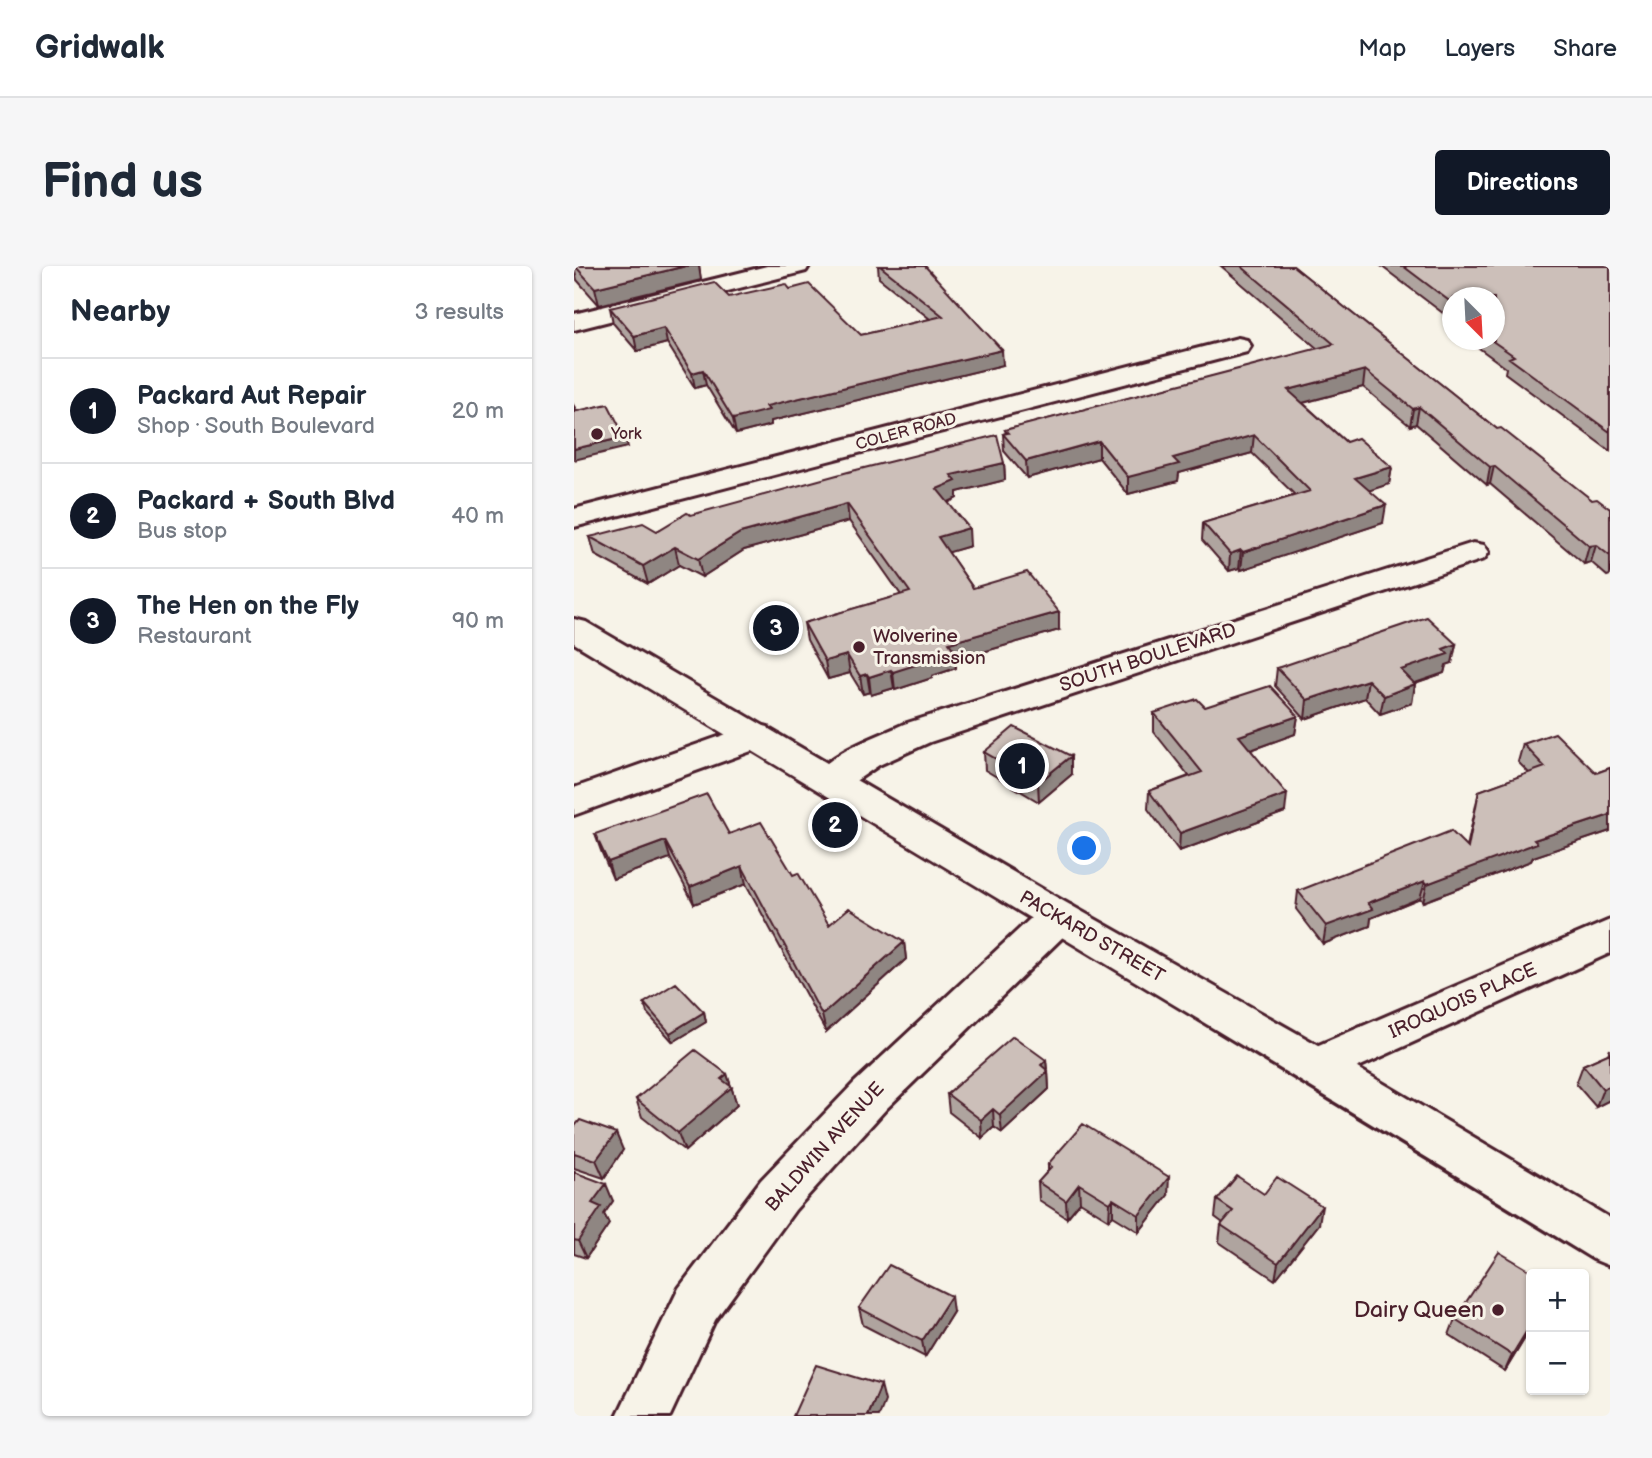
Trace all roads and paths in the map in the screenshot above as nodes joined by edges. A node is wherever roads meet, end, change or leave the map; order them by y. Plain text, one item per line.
1 (797, 266) edge
2 (574, 322) edge
3 (1238, 346) dead end
4 (574, 517) edge
5 (1473, 552) dead end
6 (574, 629) edge
7 (755, 736) junction
8 (831, 780) junction
9 (574, 802) edge
10 (1058, 917) junction
11 (1610, 936) edge
12 (1316, 1066) junction
13 (1610, 1244) edge
14 (643, 1416) edge

1 - 2 street
3 - 4 street, COLER ROAD
5 - 8 street, SOUTH BOULEVARD
6 - 7 street, PACKARD STREET
7 - 8 street, PACKARD STREET
7 - 9 street
8 - 10 street, PACKARD STREET
10 - 12 street, PACKARD STREET
10 - 14 street, BALDWIN AVENUE
11 - 12 street, IROQUOIS PLACE
12 - 13 street, PACKARD STREET

